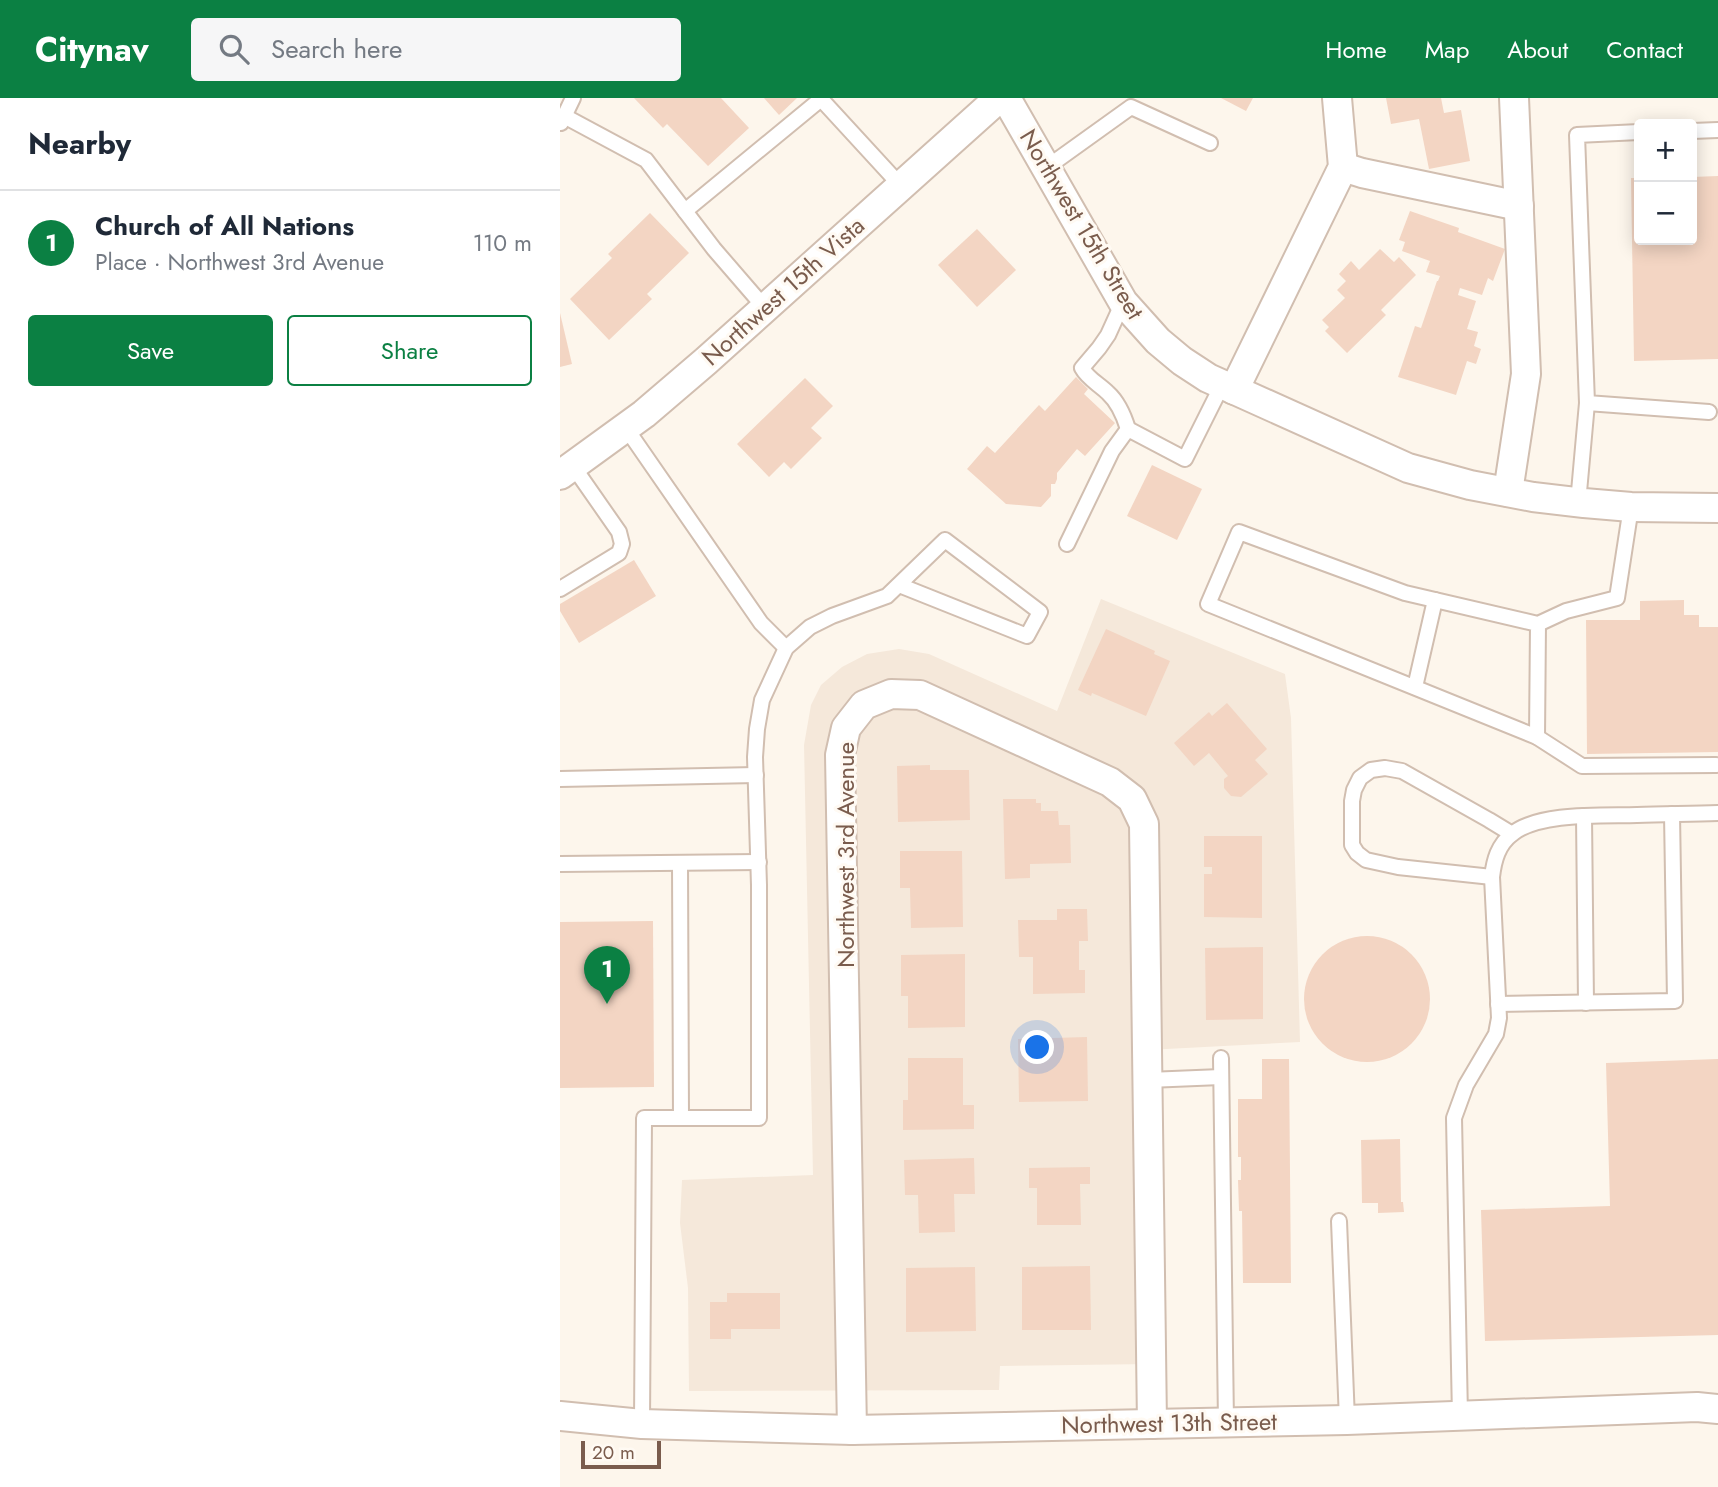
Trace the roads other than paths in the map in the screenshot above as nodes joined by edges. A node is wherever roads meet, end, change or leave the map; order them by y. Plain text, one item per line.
1 (573, 98) edge
2 (999, 98) edge
3 (1006, 98) edge
4 (1337, 98) edge
5 (1514, 98) edge
6 (562, 120) edge
7 (1718, 130) edge
8 (1697, 131) edge
9 (1634, 132) edge
10 (1210, 143) dead end
11 (1343, 167) junction
12 (1046, 168) junction
13 (901, 187) junction
14 (1519, 206) junction
15 (685, 211) junction
16 (1124, 302) junction
17 (765, 308) junction
18 (1228, 388) junction
19 (1587, 403) junction
20 (1709, 412) dead end
21 (626, 428) junction
22 (1128, 429) junction
23 (566, 470) edge
24 (1508, 492) junction
25 (1578, 503) junction
26 (1631, 507) junction
27 (1718, 508) edge
28 (1067, 544) dead end
29 (899, 585) junction
30 (560, 589) edge
31 (1435, 600) junction
32 (1538, 624) junction
33 (786, 648) junction
34 (1415, 687) junction
35 (1537, 737) junction
36 (1716, 765) dead end
37 (756, 775) junction
38 (562, 776) edge
39 (1718, 813) edge
40 (1672, 814) junction
41 (1584, 816) junction
42 (1511, 834) junction
43 (759, 862) junction
44 (680, 863) junction
45 (560, 864) edge
46 (1492, 877) junction
47 (1586, 1003) junction
48 (1498, 1004) junction
49 (1221, 1058) dead end
50 (1221, 1077) junction
51 (1147, 1080) junction
52 (681, 1118) junction
53 (1339, 1221) dead end
54 (1711, 1406) edge
55 (560, 1416) edge
56 (1460, 1416) junction
57 (1347, 1420) junction
58 (1226, 1422) junction
59 (642, 1424) junction
60 (1152, 1424) junction
61 (852, 1430) junction
62 (560, 1434) edge

1 - 6 lane
2 - 13 street, Northwest 15th Vista
3 - 12 street, Northwest 15th Street
4 - 11 street
5 - 14 street
6 - 15 lane
7 - 8 lane
9 - 19 lane
10 - 12 lane
11 - 14 street
11 - 18 street
12 - 16 street, Northwest 15th Street
13 - 15 lane
13 - 17 street, Northwest 15th Vista
14 - 24 street
15 - 17 lane
16 - 18 street, Northwest 15th Street
16 - 22 lane
17 - 21 street, Northwest 15th Vista
18 - 22 lane
18 - 24 street, Northwest 15th Street
19 - 20 lane
19 - 25 lane
21 - 23 street, Northwest 15th Vista
21 - 33 lane
22 - 28 lane
23 - 30 lane
24 - 25 street, Northwest 15th Street
25 - 26 street, Northwest 15th Street
26 - 27 street, Northwest 15th Street
26 - 32 lane
29 - 29 lane
29 - 33 lane
31 - 32 lane
31 - 34 lane
31 - 34 lane
32 - 35 lane
33 - 37 lane
34 - 35 lane
35 - 36 lane
37 - 38 lane
37 - 43 lane
39 - 40 lane
40 - 41 lane
40 - 47 lane
41 - 42 lane
41 - 47 lane
42 - 46 lane
42 - 46 lane
43 - 44 lane
43 - 52 lane
44 - 45 lane
44 - 52 lane
46 - 48 lane
47 - 48 lane
48 - 56 lane
49 - 50 lane
50 - 51 lane
50 - 58 lane
51 - 60 street, Northwest 3rd Avenue
51 - 61 street, Northwest 3rd Avenue
52 - 59 lane
53 - 57 lane
54 - 56 street, Northwest 13th Street
55 - 59 street, Northwest 13th Street
56 - 57 street, Northwest 13th Street
57 - 58 street, Northwest 13th Street
58 - 60 street, Northwest 13th Street
59 - 61 street, Northwest 13th Street
59 - 62 street, Northwest 13th Street
60 - 61 street, Northwest 13th Street

